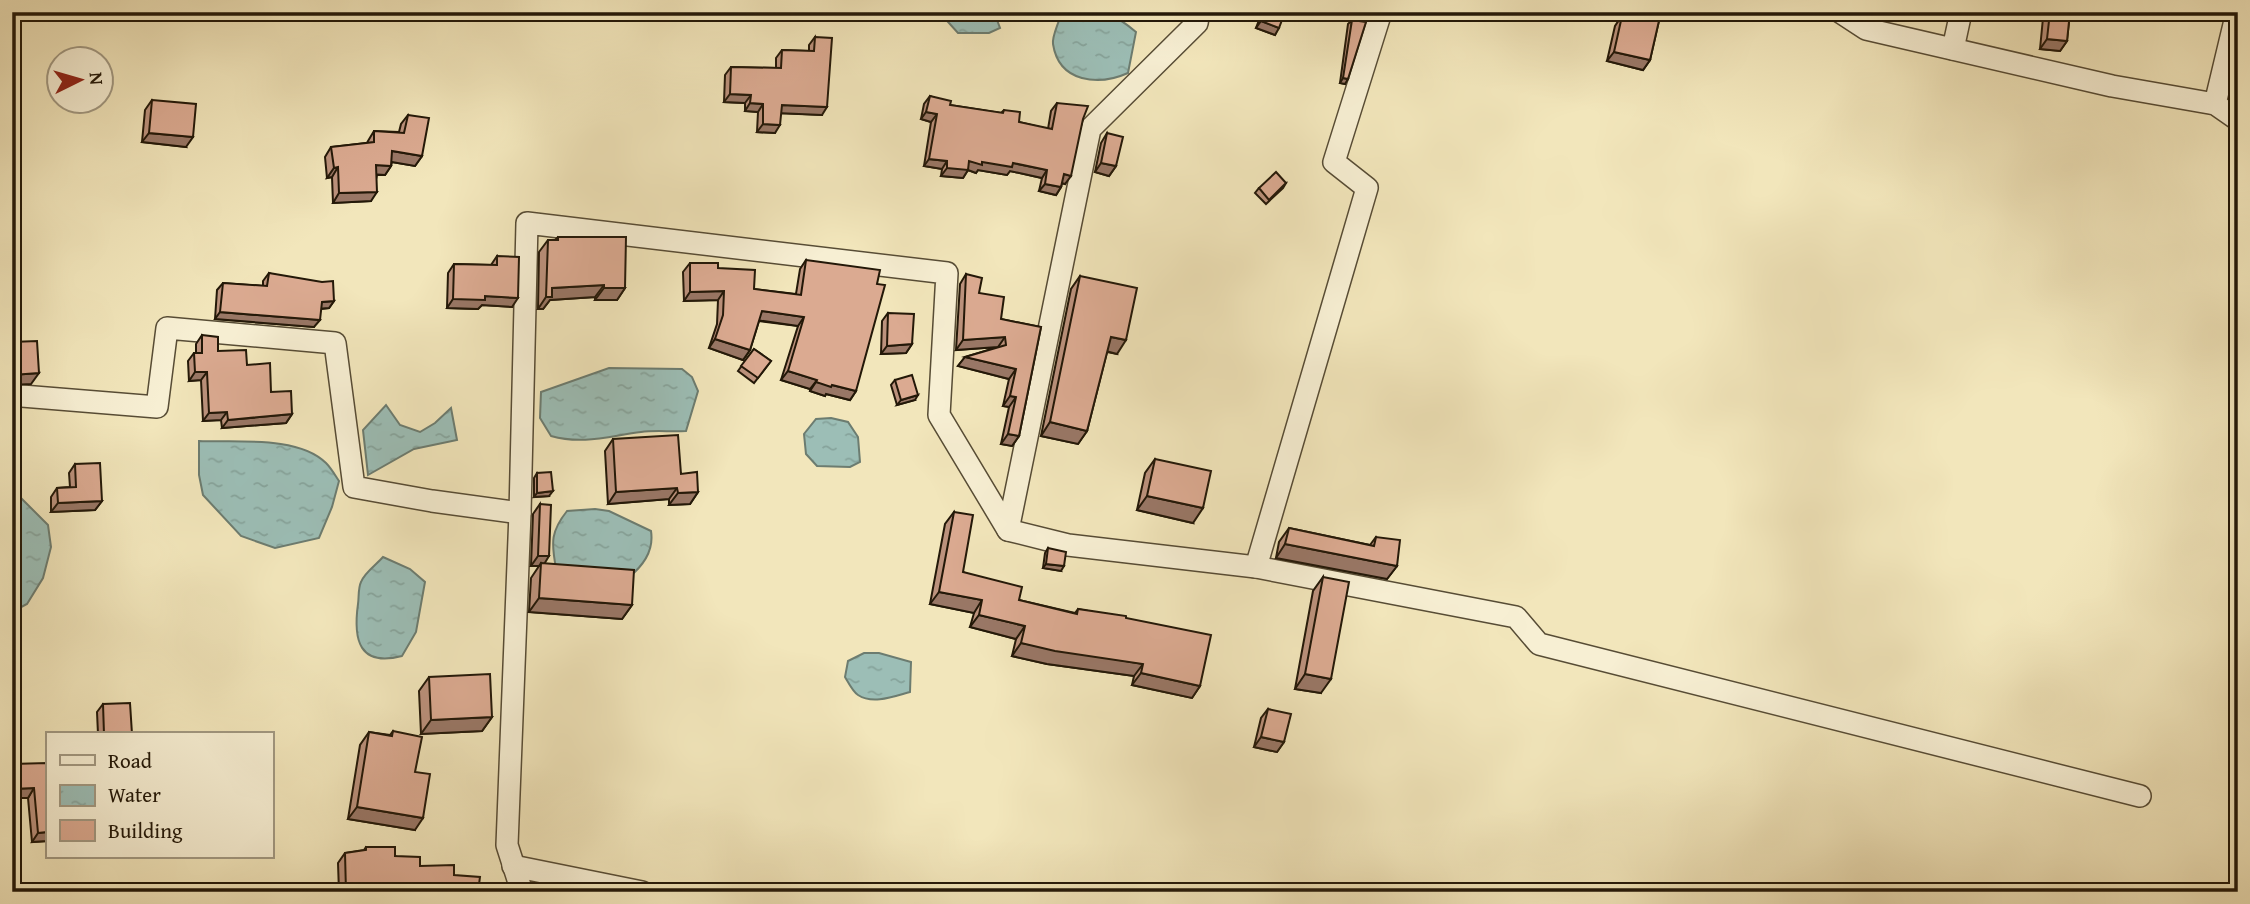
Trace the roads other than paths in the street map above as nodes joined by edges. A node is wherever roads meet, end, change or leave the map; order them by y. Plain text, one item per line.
1 (1199, 12) edge
2 (1381, 12) edge
3 (1840, 12) edge
4 (1961, 12) edge
5 (2237, 12) edge
6 (1953, 49) junction
7 (2215, 104) junction
8 (2238, 120) edge
9 (22, 396) dead end
10 (520, 513) junction
11 (1008, 530) junction
12 (1256, 567) junction
13 (2140, 796) dead end
14 (513, 866) junction
15 (522, 892) edge
16 (642, 892) edge

1 - 11 street
2 - 12 street
3 - 6 street
4 - 6 street
5 - 7 street
6 - 7 street
7 - 8 street
9 - 10 street
10 - 11 street
10 - 14 street
11 - 12 street
12 - 13 street
14 - 15 street
14 - 16 street

